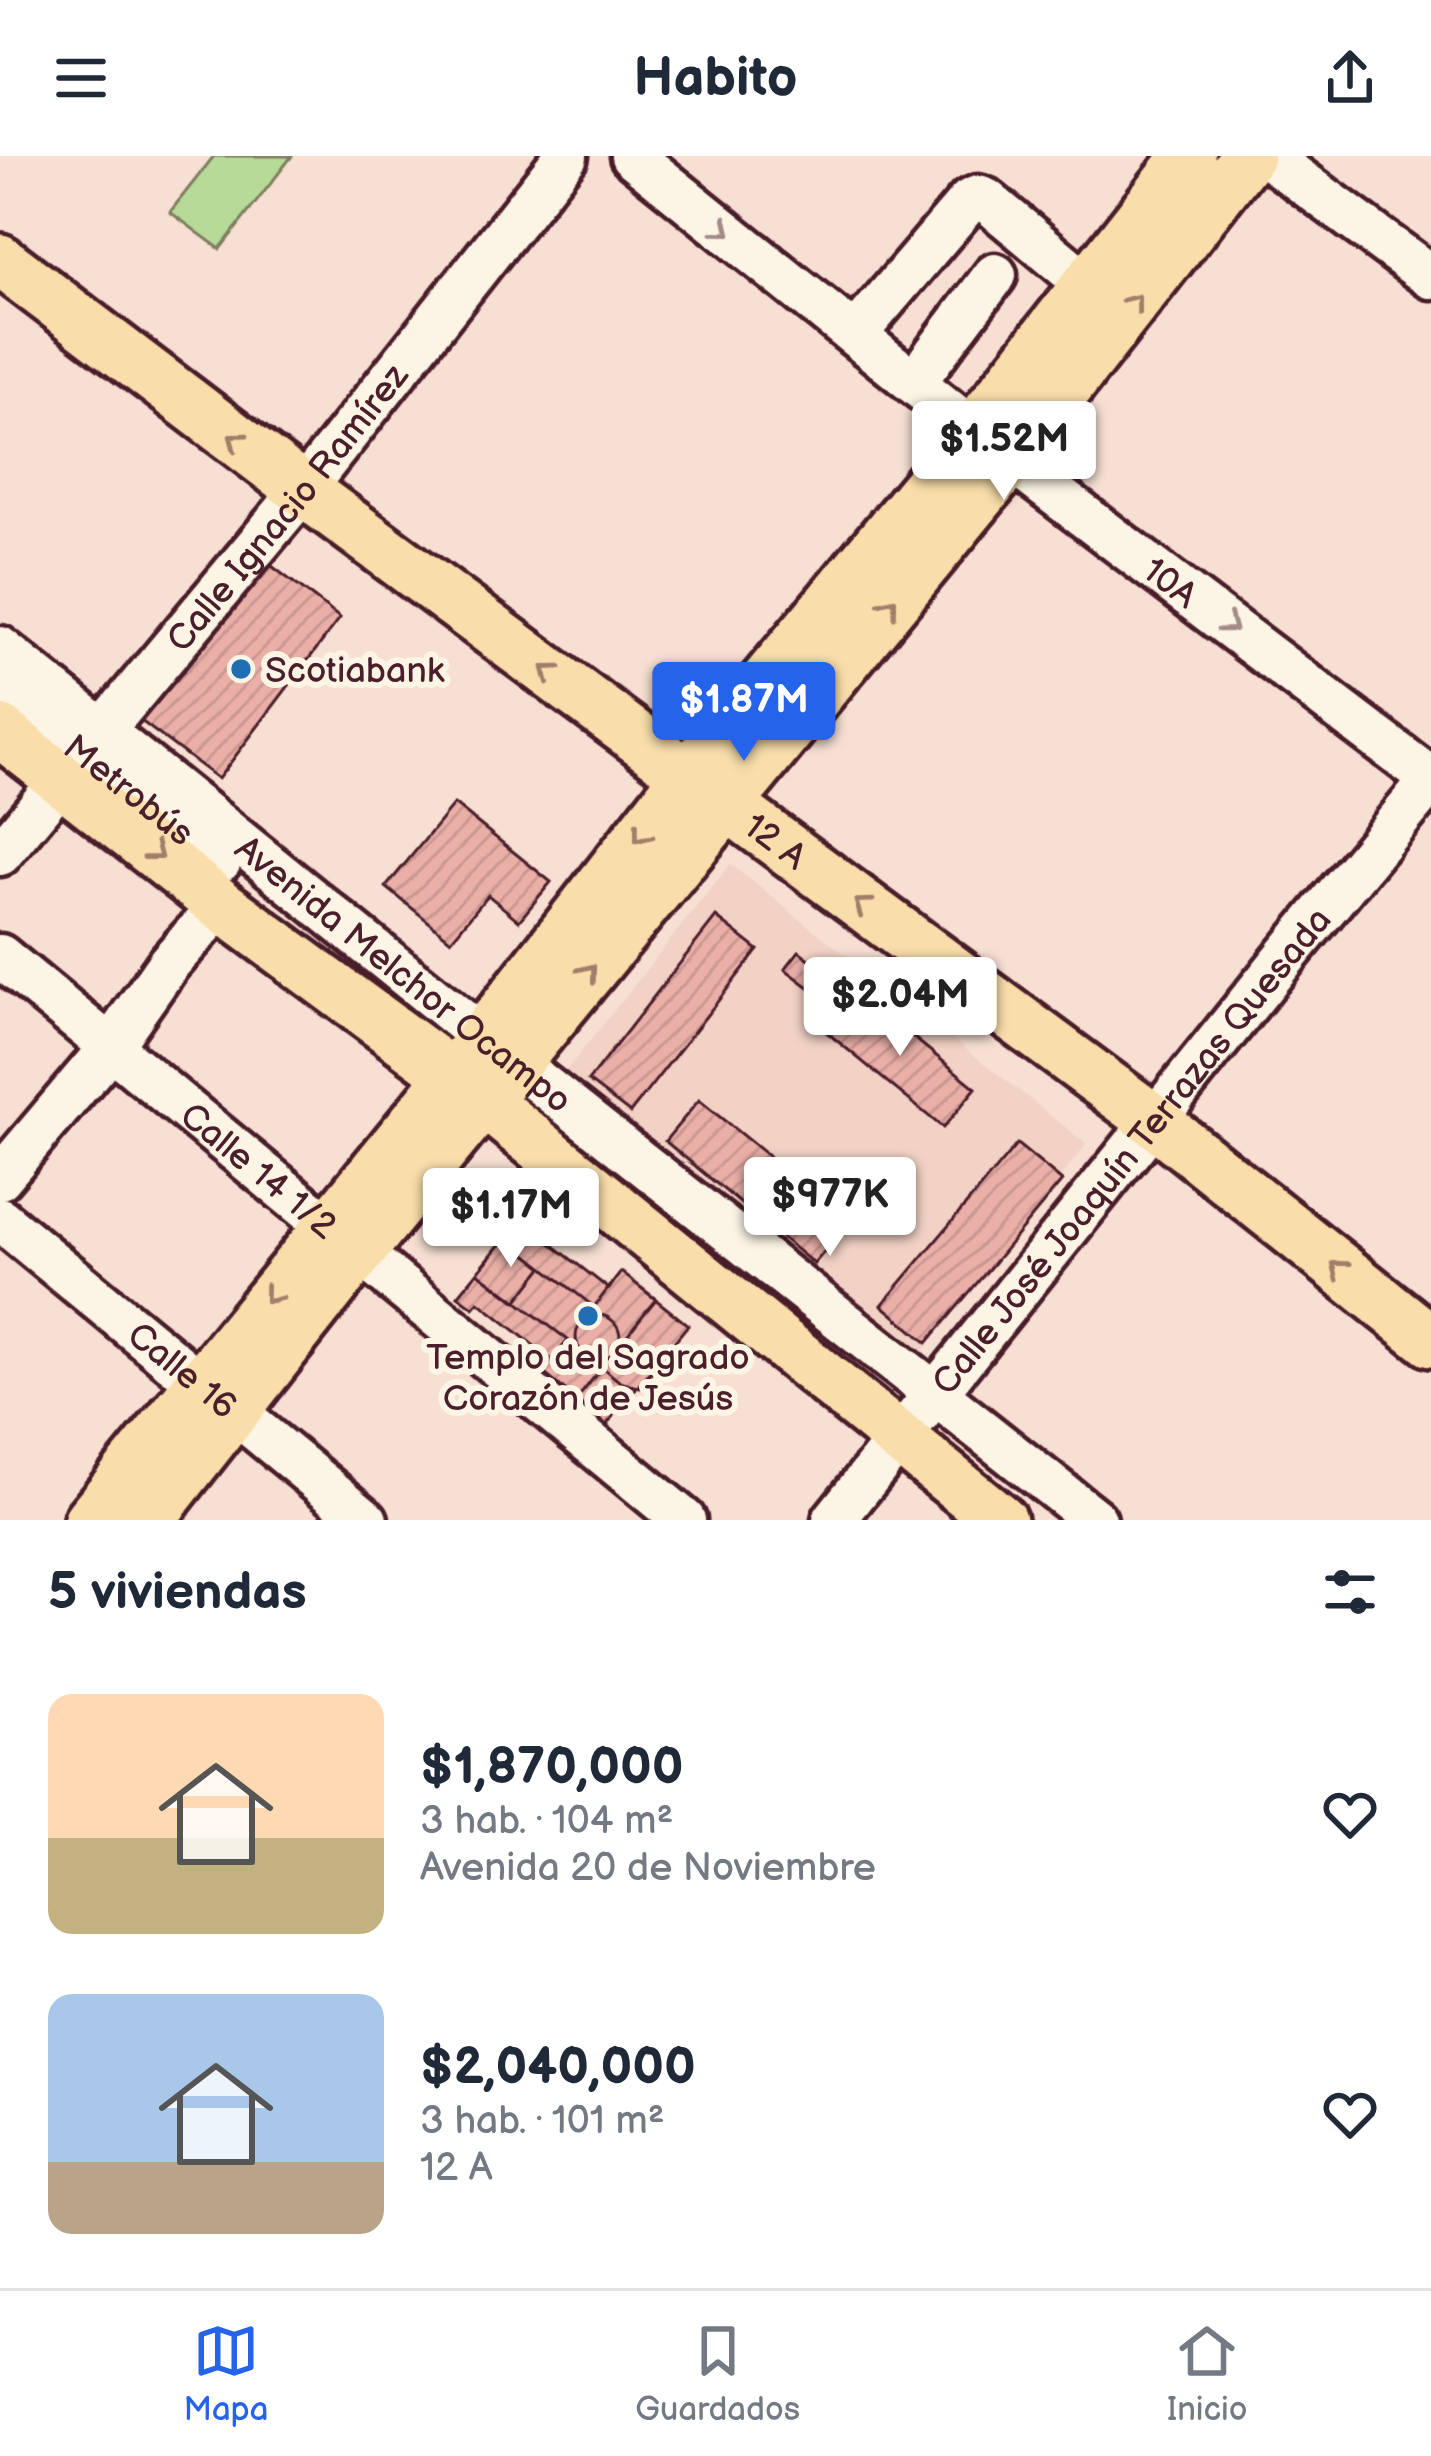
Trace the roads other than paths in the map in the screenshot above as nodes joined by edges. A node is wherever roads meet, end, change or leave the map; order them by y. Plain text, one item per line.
1 (566, 156) edge
2 (632, 156) edge
3 (1190, 156) edge
4 (1248, 156) edge
5 (1267, 156) edge
6 (0, 260) edge
7 (994, 275) dead end
8 (1431, 277) edge
9 (1088, 285) junction
10 (855, 335) junction
11 (914, 382) junction
12 (992, 445) junction
13 (303, 490) junction
14 (0, 647) edge
15 (0, 687) edge
16 (0, 731) edge
17 (85, 755) junction
18 (1431, 780) edge
19 (707, 790) junction
20 (0, 854) edge
21 (221, 905) junction
22 (0, 956) edge
23 (109, 1048) junction
24 (484, 1069) junction
25 (1156, 1122) junction
26 (0, 1178) edge
27 (0, 1219) edge
28 (344, 1238) junction
29 (1431, 1341) edge
30 (216, 1398) junction
31 (917, 1416) junction
32 (983, 1515) edge
33 (91, 1520) edge
34 (148, 1520) edge
35 (366, 1520) edge
36 (684, 1520) edge
37 (834, 1520) edge
38 (1048, 1520) edge
39 (1095, 1520) edge

1 - 13 street, Calle Ignacio Ramírez
2 -> 10 street, 10A
3 - 9 main road
12 -> 4 main road
5 - 8 street
13 -> 6 main road, 12 A
7 - 11 street
9 - 10 street
9 - 12 main road
10 - 11 street, 10A
11 - 12 street, 10A
12 -> 18 street, 10A
12 - 19 main road
13 - 17 street, Calle Ignacio Ramírez
19 -> 13 main road, 12 A
14 - 17 street, Avenida Melchor Ocampo
15 - 17 street, Metrobús
16 - 17 main road, Avenida Melchor Ocampo
17 - 20 street, Calle Ignacio Ramírez
17 -> 21 main road, Avenida Melchor Ocampo
17 - 24 street, Avenida Melchor Ocampo
18 - 25 street, Calle José Joaquín Terrazas Quesada
19 - 24 main road
25 -> 19 main road, 12 A
21 - 23 street
21 - 24 main road, Avenida Melchor Ocampo
22 - 23 street, Calle 14 1/2
23 - 26 street
23 - 28 street, Calle 14 1/2
24 - 28 main road
24 - 31 main road, Avenida Melchor Ocampo
29 -> 25 main road, 12 A
25 - 31 street, Calle José Joaquín Terrazas Quesada
27 - 30 street, Calle 16
28 - 30 main road
28 - 36 street, Calle 14 1/2
30 - 33 main road
30 - 34 main road
30 - 35 street, Calle 16
31 - 32 main road, Avenida Melchor Ocampo
31 - 37 street, Calle José Joaquín Terrazas Quesada
31 - 38 street
31 - 39 street, Avenida Melchor Ocampo

